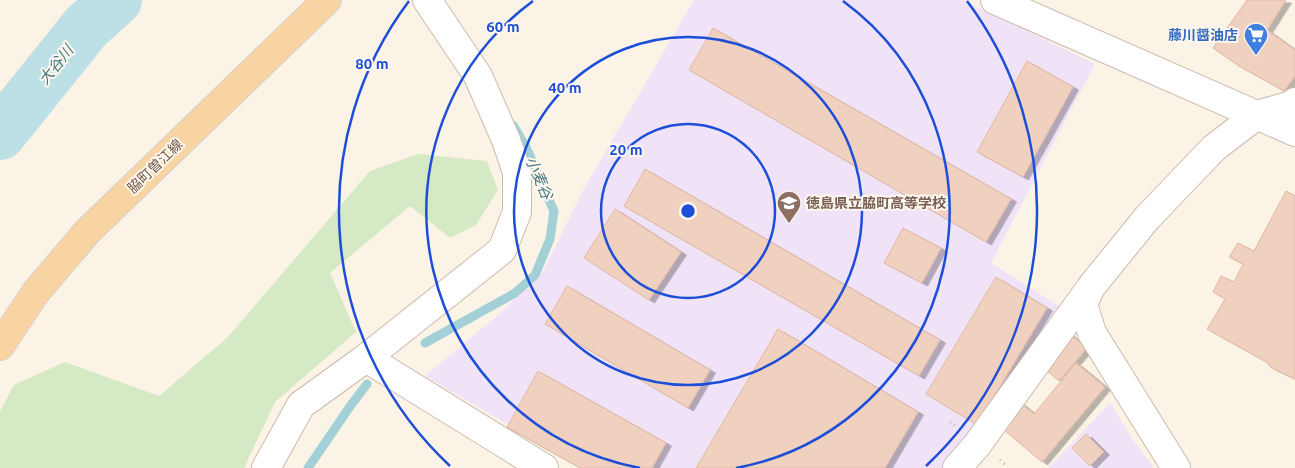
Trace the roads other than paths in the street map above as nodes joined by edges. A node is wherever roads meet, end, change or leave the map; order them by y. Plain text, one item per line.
1 (328, 0) edge
2 (427, 0) edge
3 (995, 0) edge
4 (1295, 102) edge
5 (1258, 115) junction
6 (1295, 132) edge
7 (1091, 287) junction
8 (0, 346) edge
9 (366, 358) junction
10 (266, 468) edge
11 (544, 468) edge
12 (957, 468) edge
13 (1176, 468) edge

1 - 8 main road, 脇町曽江線
2 - 9 street
3 - 5 street
4 - 5 street
5 - 6 street
5 - 7 street
7 - 12 street
7 - 13 street
9 - 10 street
9 - 11 street

